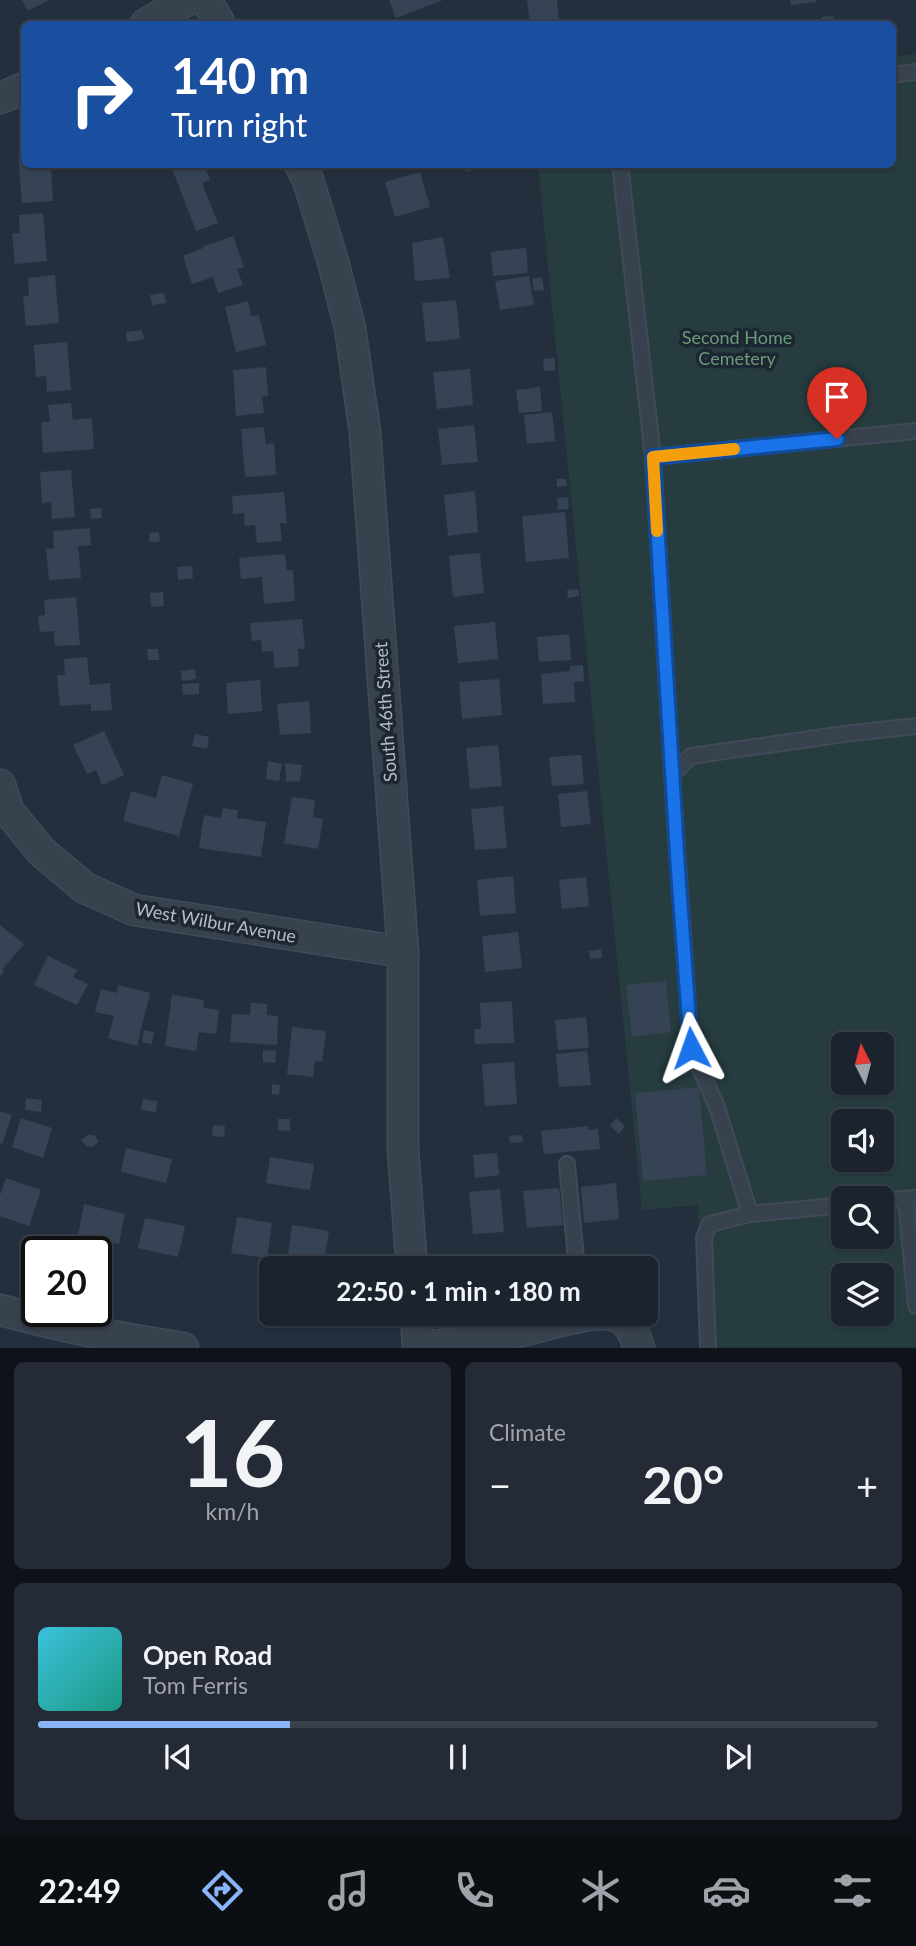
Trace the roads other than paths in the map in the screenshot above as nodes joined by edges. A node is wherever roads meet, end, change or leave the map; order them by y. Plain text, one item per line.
1 (187, 0) edge
2 (205, 0) edge
3 (151, 21) edge
4 (218, 21) edge
5 (916, 72) edge
6 (896, 74) edge
7 (21, 89) edge
8 (0, 98) edge
9 (302, 168) edge
10 (620, 168) edge
11 (916, 431) edge
12 (653, 457) junction
13 (916, 726) edge
14 (672, 775) junction
15 (0, 785) edge
16 (403, 952) junction
17 (567, 1164) dead end
18 (911, 1199) edge
19 (831, 1206) edge
20 (750, 1214) junction
21 (411, 1256) edge
22 (576, 1256) edge
23 (916, 1306) edge
24 (0, 1310) edge
25 (417, 1326) edge
26 (542, 1326) edge
27 (629, 1326) edge
28 (183, 1348) edge
29 (419, 1348) edge
30 (639, 1348) edge
31 (708, 1348) edge

1 - 3 street
2 - 4 street
5 - 6 lane
7 - 8 street
9 - 16 street, South 46th Street
10 - 12 lane
11 - 12 lane
12 - 14 lane
13 - 14 lane
14 - 20 lane
15 - 16 street, West Wilbur Avenue
16 - 21 street, South 46th Street
17 - 22 lane
18 - 23 lane
19 - 20 lane
20 - 31 lane
24 - 28 street
25 - 29 street
26 - 29 street
27 - 30 street

